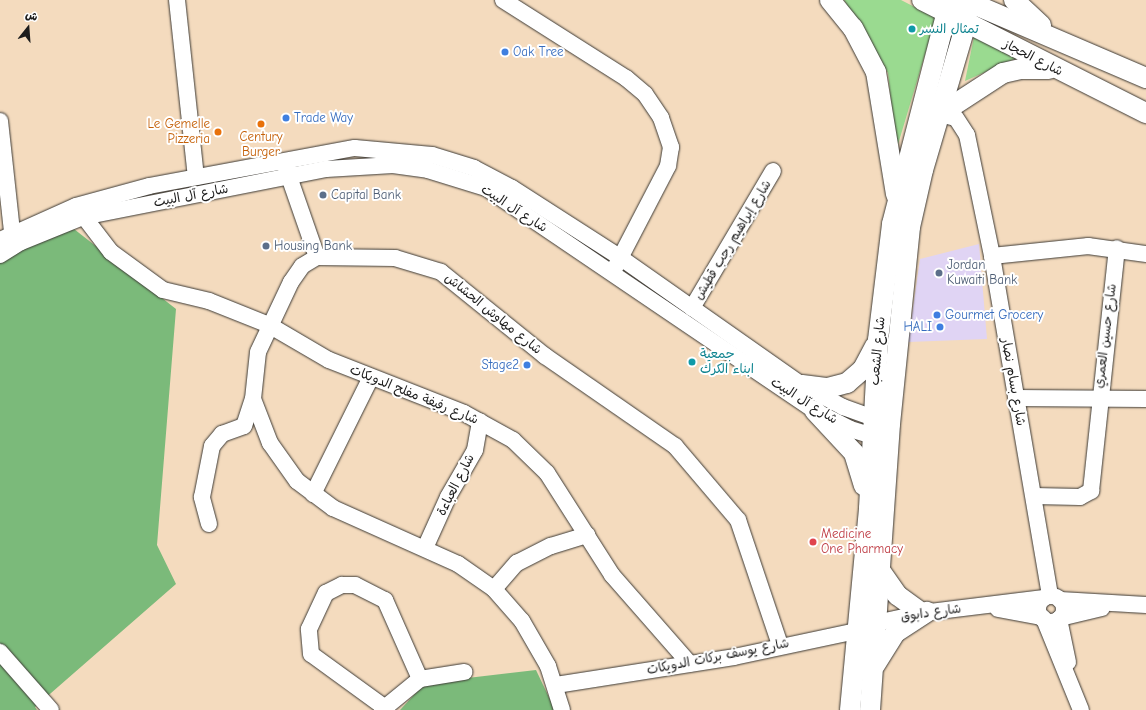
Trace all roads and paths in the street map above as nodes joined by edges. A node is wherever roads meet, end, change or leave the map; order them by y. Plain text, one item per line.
1 (177, 0) edge
2 (503, 0) edge
3 (830, 0) edge
4 (922, 0) edge
5 (1014, 0) edge
6 (960, 3) edge
7 (966, 24) junction
8 (1066, 41) junction
9 (1058, 70) junction
10 (1146, 78) edge
11 (1146, 113) edge
12 (940, 114) junction
13 (0, 121) edge
14 (284, 161) junction
15 (773, 171) dead end
16 (196, 178) junction
17 (288, 178) junction
18 (896, 195) junction
19 (79, 212) junction
20 (6, 235) edge
21 (1117, 248) junction
22 (1146, 254) edge
23 (0, 256) edge
24 (992, 256) junction
25 (317, 257) junction
26 (621, 258) junction
27 (611, 274) junction
28 (692, 308) junction
29 (269, 325) junction
30 (878, 340) junction
31 (370, 379) junction
32 (802, 385) junction
33 (1016, 398) junction
34 (253, 399) junction
35 (1146, 399) edge
36 (1098, 400) junction
37 (815, 411) junction
38 (480, 421) junction
39 (881, 429) junction
40 (313, 494) junction
41 (1034, 496) junction
42 (869, 508) junction
43 (209, 524) dead end
44 (586, 535) junction
45 (425, 548) junction
46 (879, 569) junction
47 (494, 589) junction
48 (1051, 598) junction
49 (1115, 605) junction
50 (1146, 605) edge
51 (987, 607) junction
52 (924, 612) junction
53 (1051, 618) junction
54 (876, 623) junction
55 (856, 631) junction
56 (780, 644) junction
57 (0, 652) edge
58 (690, 664) junction
59 (872, 670) junction
60 (464, 672) dead end
61 (420, 679) junction
62 (556, 685) junction
63 (383, 709) edge
64 (52, 710) edge
65 (562, 710) edge
66 (850, 710) edge
67 (870, 710) edge
68 (1081, 710) edge

1 - 16 street
2 - 26 street
3 - 18 main road
4 - 6 main road, شارع الحجاز
5 - 8 main road
6 - 7 main road, شارع الحجاز
6 - 8 main road, شارع الحجاز
6 - 18 main road, شارع الشعب
7 - 9 main road, شارع الحجاز
7 - 12 main road, شارع الشعب
8 - 10 main road, شارع الحجاز
9 - 11 main road, شارع الحجاز
9 - 12 main road
12 - 24 street, شارع بسام نصار
12 - 39 main road, شارع الشعب
13 - 20 street
14 - 16 street, شارع آل البيت
14 - 17 street
14 - 26 street, شارع آل البيت
15 - 28 street, شارع إبراهيم رجب قطيش
16 - 19 street, شارع آل البيت
17 - 19 street, شارع آل البيت
17 - 25 street
17 - 27 street, شارع آل البيت
18 - 30 main road, شارع الشعب
19 - 20 street, شارع آل البيت
19 - 23 street, شارع آل البيت
19 - 29 street, شارع رفيفة مفلح الدويكات
21 - 22 street
21 - 24 street
21 - 36 street, شارع حسين العمري
24 - 33 street, شارع بسام نصار
25 - 29 street
25 - 56 street, شارع مهاوش الحشاش
26 - 27 street
26 - 28 street, شارع آل البيت
27 - 37 street, شارع آل البيت
28 - 32 street, شارع آل البيت
29 - 31 street, شارع رفيفة مفلح الدويكات
29 - 34 street
30 - 32 main road
30 - 39 main road, شارع الشعب
31 - 38 street, شارع رفيفة مفلح الدويكات
31 - 40 street
32 - 39 street, شارع آل البيت
33 - 36 street
33 - 41 street, شارع بسام نصار
34 - 40 street
34 - 43 street
35 - 36 street
36 - 41 street, شارع حسين العمري
37 - 39 street, شارع آل البيت
37 - 42 main road
38 - 44 street, شارع رفيفة مفلح الدويكات
38 - 45 street, شارع العباءة
39 - 42 main road, شارع الشعب
39 - 46 main road, شارع الشعب
40 - 45 street
41 - 48 street, شارع بسام نصار
42 - 55 main road, شارع الشعب
44 - 47 street
44 - 58 street, شارع رفيفة مفلح الدويكات
45 - 47 street
46 - 52 main road
46 - 54 main road, شارع الشعب
47 - 62 street
48 - 49 street, شارع دابوق
48 - 51 street, شارع دابوق
48 - 53 street
48 - 53 street
49 - 50 street, شارع دابوق
49 - 53 street, شارع دابوق
51 - 52 street, شارع دابوق
51 - 53 street, شارع دابوق
52 - 54 street, شارع دابوق
52 - 59 main road
53 - 68 street
54 - 59 main road, شارع الشعب
55 - 56 street, شارع يوسف بركات الدويكات
55 - 66 main road, شارع الشعب
56 - 58 street, شارع يوسف بركات الدويكات
57 - 64 street
58 - 62 street, شارع يوسف بركات الدويكات
59 - 67 main road, شارع الشعب
60 - 61 street
61 - 63 street
61 - 63 street
62 - 65 street

